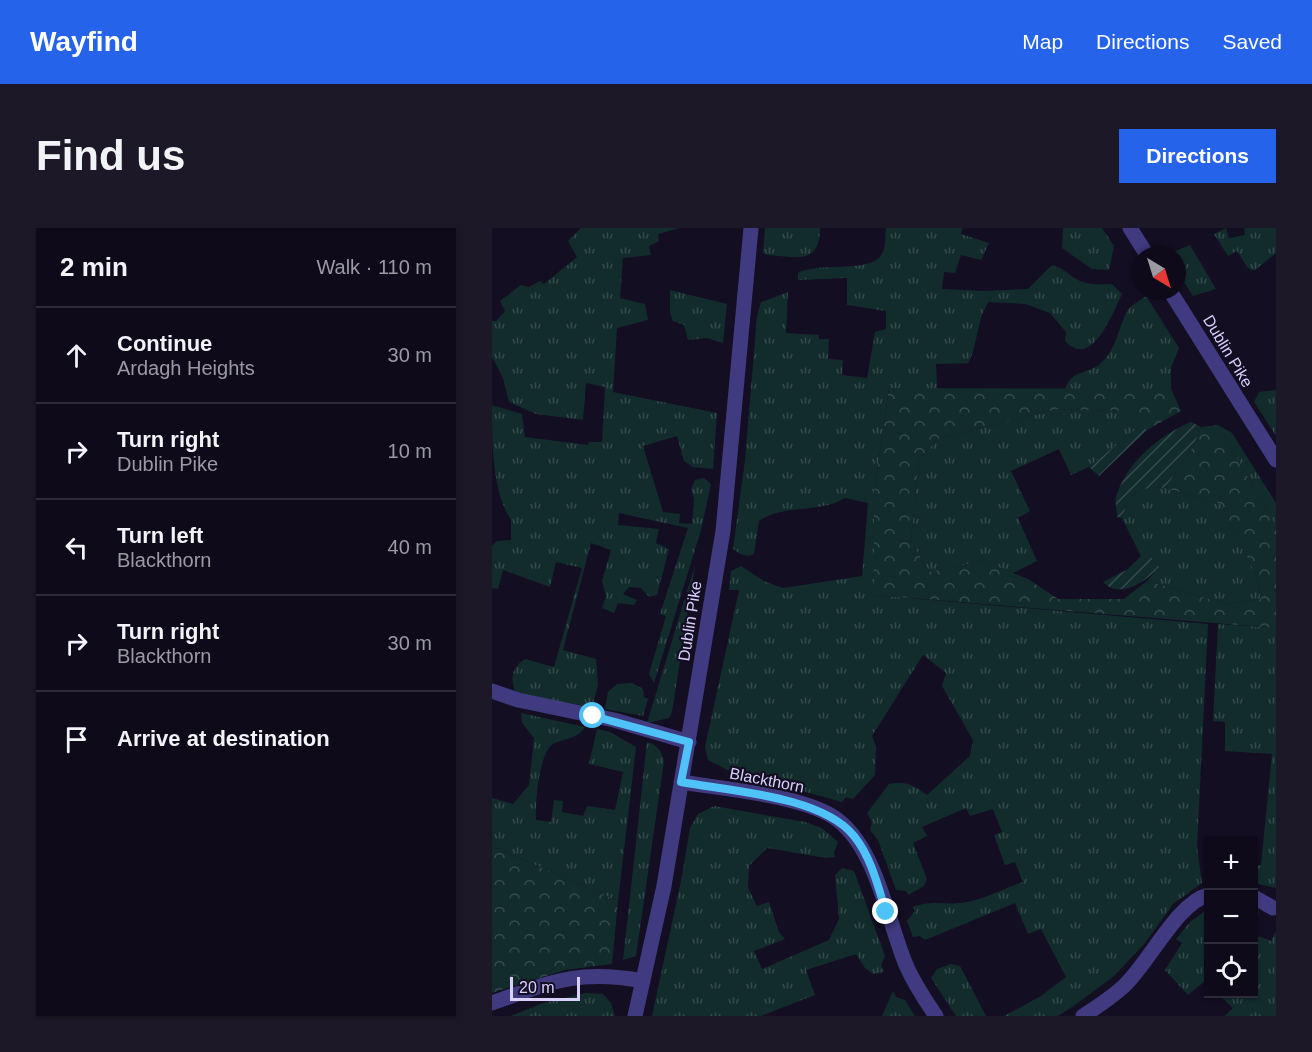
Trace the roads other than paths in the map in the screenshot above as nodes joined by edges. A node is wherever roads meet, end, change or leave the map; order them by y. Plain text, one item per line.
1 (751, 228) edge
2 (1130, 228) edge
3 (1141, 246) edge
4 (1176, 300) edge
5 (1276, 460) edge
6 (492, 691) edge
7 (689, 742) junction
8 (681, 782) junction
9 (1204, 899) edge
10 (1258, 899) edge
11 (1273, 908) dead end
12 (643, 981) junction
13 (492, 1004) edge
14 (635, 1016) edge
15 (936, 1016) edge
16 (1083, 1016) edge

1 - 7 street, Dublin Pike
2 - 3 street
4 - 5 street, Dublin Pike
6 - 7 street
7 - 8 street, Dublin Pike
8 - 12 street, Dublin Pike
8 - 15 street, Blackthorn
9 - 16 street
10 - 11 street
12 - 13 street
12 - 14 street, Dublin Pike

